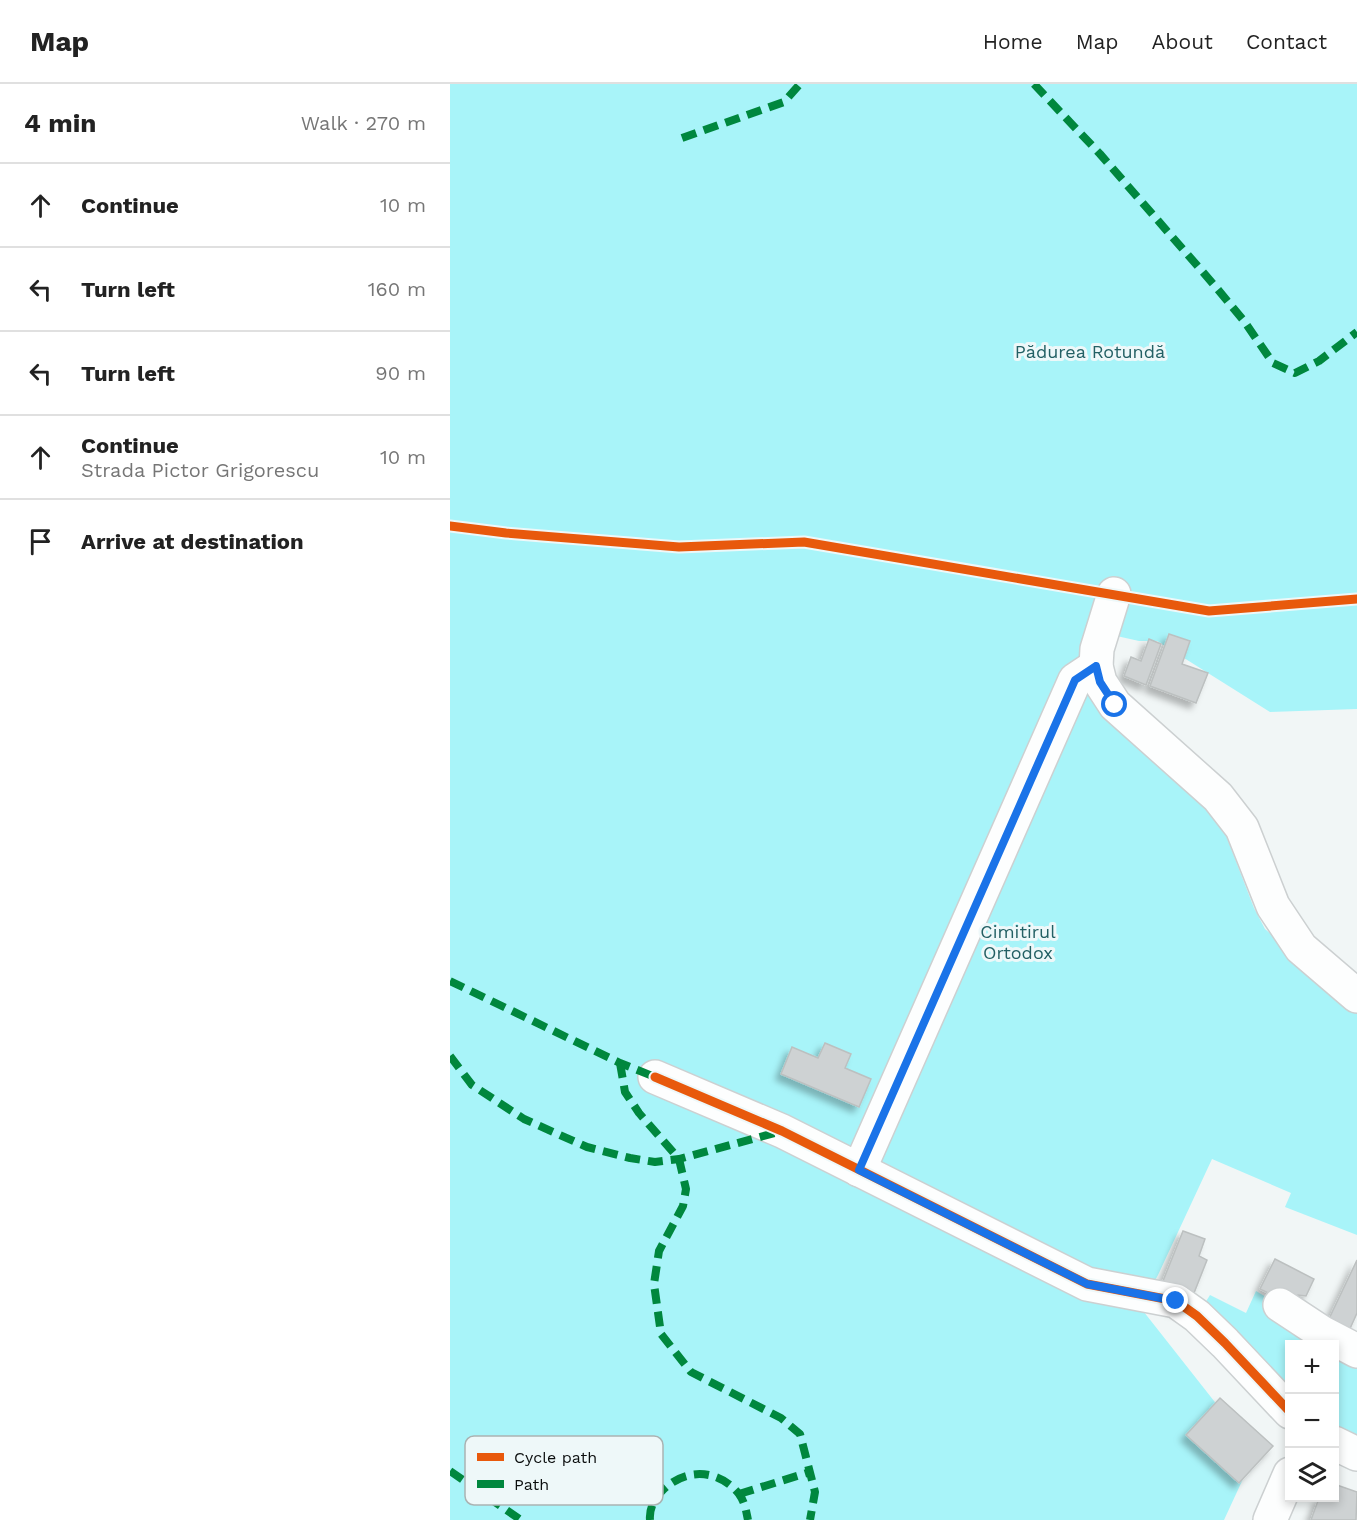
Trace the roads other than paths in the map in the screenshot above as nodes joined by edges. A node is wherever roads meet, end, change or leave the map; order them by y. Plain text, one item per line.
1 (1114, 594) dead end
2 (1096, 666) junction
3 (1357, 996) edge
4 (655, 1077) dead end
5 (859, 1170) junction
6 (1280, 1305) dead end
7 (1357, 1351) edge
8 (1285, 1407) edge
9 (1339, 1445) edge
10 (1357, 1454) edge
11 (1285, 1486) edge
12 (1270, 1520) edge

1 - 2 street
2 - 3 street
2 - 5 street
4 - 5 street
5 - 8 street
6 - 7 street
9 - 10 street
11 - 12 street

